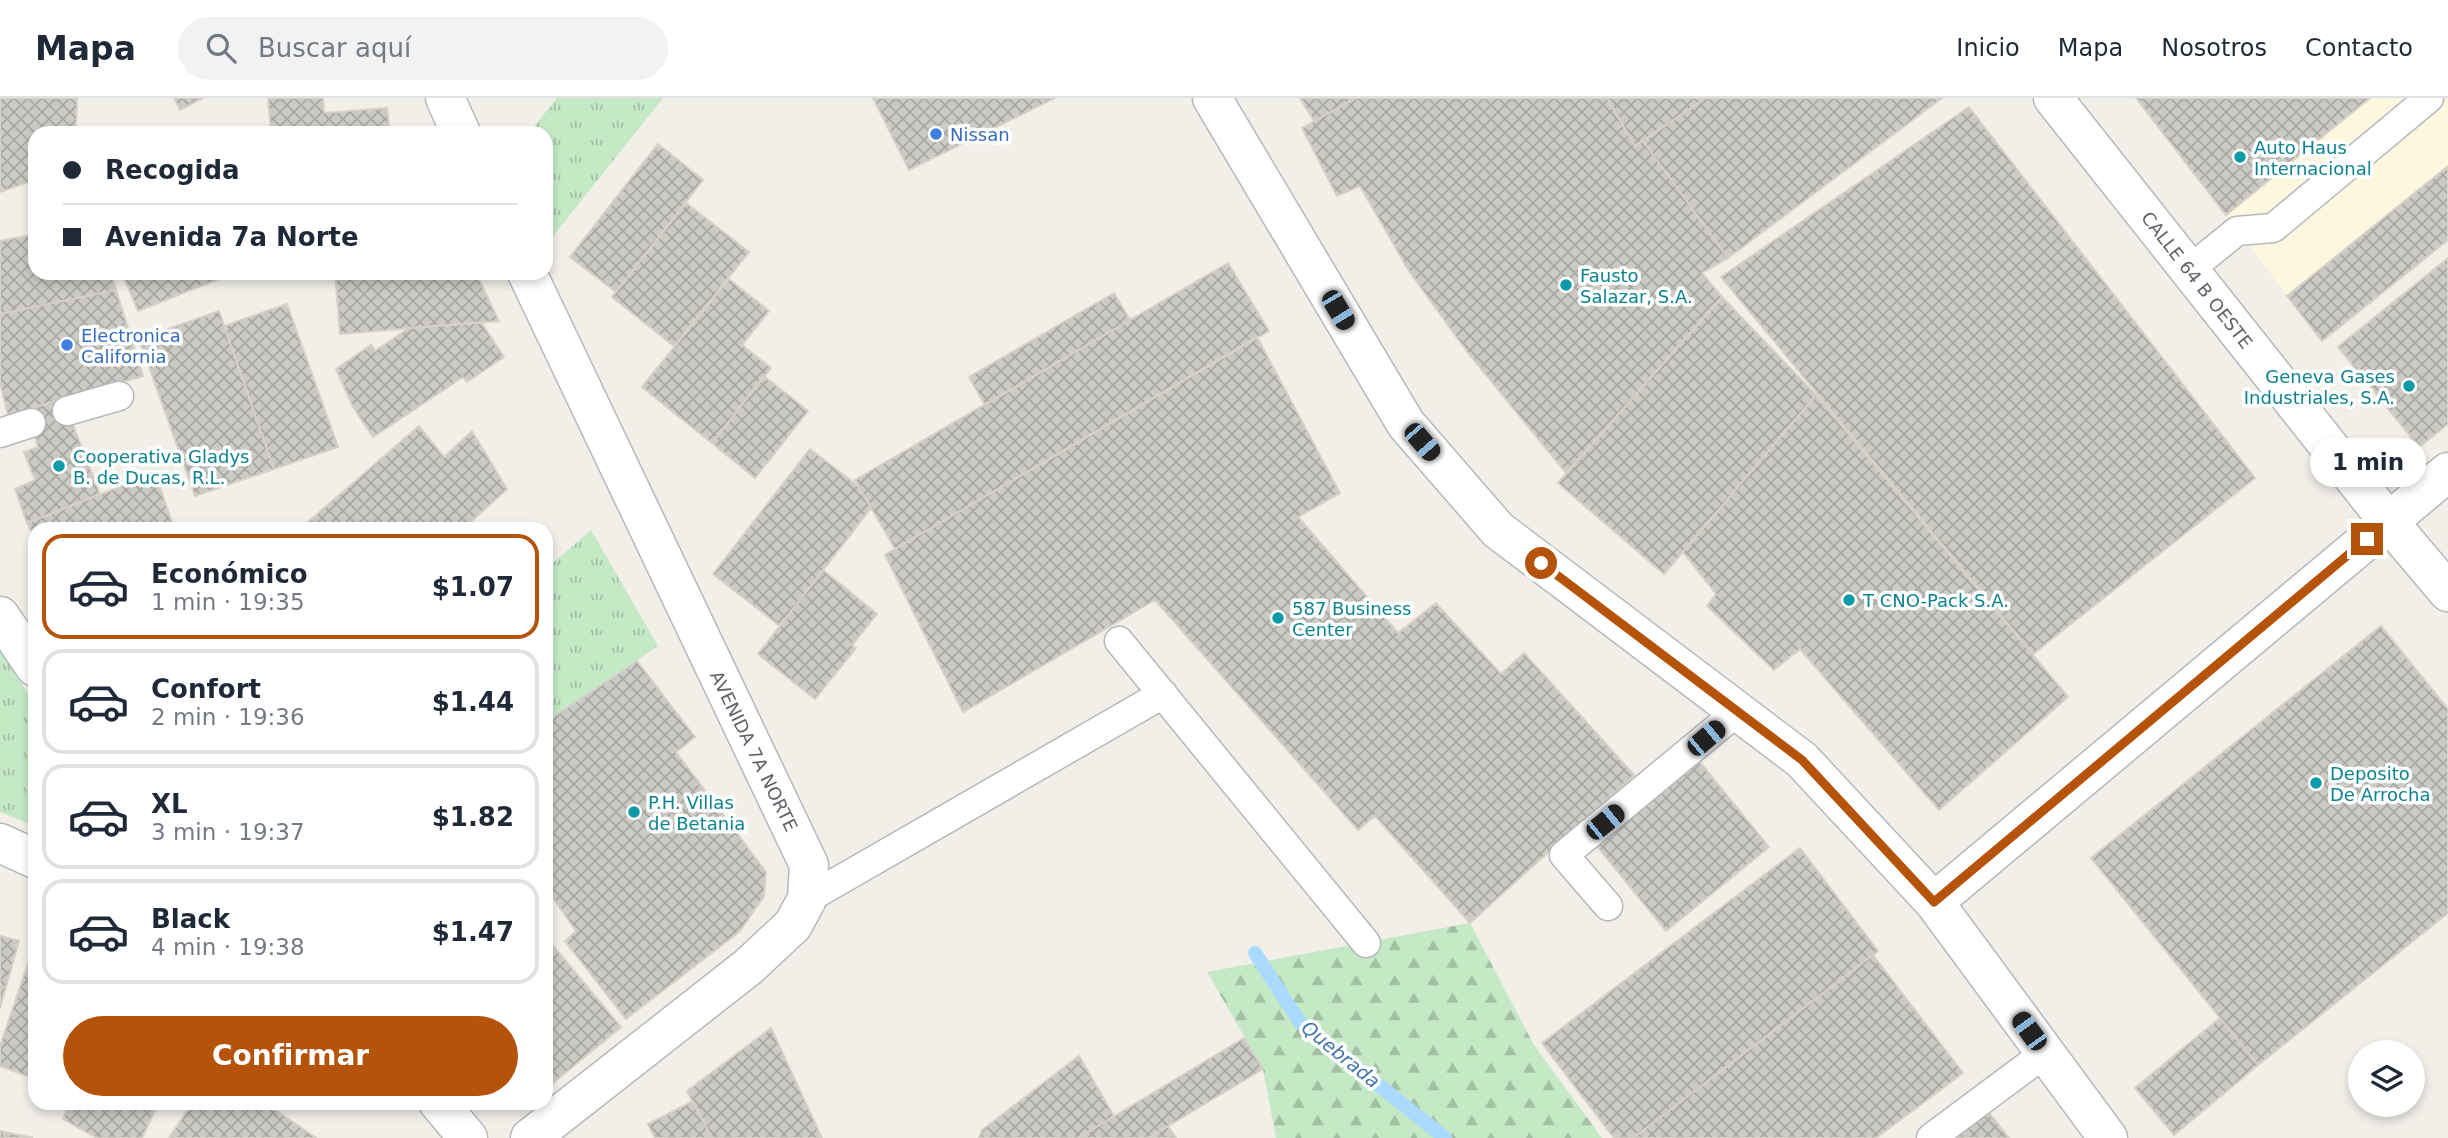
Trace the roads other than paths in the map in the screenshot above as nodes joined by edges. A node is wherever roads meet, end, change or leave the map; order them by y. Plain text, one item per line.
1 (444, 98) edge
2 (1212, 98) edge
3 (2053, 98) edge
4 (2429, 98) edge
5 (458, 126) edge
6 (2189, 270) junction
7 (530, 280) edge
8 (119, 396) dead end
9 (67, 411) dead end
10 (32, 423) dead end
11 (0, 433) edge
12 (2448, 472) edge
13 (2388, 521) junction
14 (2448, 592) edge
15 (0, 616) edge
16 (1119, 641) dead end
17 (28, 657) edge
18 (1163, 694) junction
19 (1738, 711) junction
20 (0, 843) edge
21 (28, 856) edge
22 (807, 899) junction
23 (1934, 902) junction
24 (1608, 906) dead end
25 (1366, 943) dead end
26 (2045, 1053) junction
27 (445, 1110) edge
28 (468, 1138) edge
29 (530, 1138) edge
30 (1931, 1138) edge
31 (2108, 1138) edge

1 - 5 street
2 - 19 street
3 - 6 street, CALLE 64 B OESTE
4 - 6 lane
6 - 13 street, CALLE 64 B OESTE
7 - 22 street, AVENIDA 7A NORTE
8 - 9 lane
10 - 11 lane
12 - 13 street
13 - 14 street, CALLE 64 B OESTE
13 - 23 street
15 - 17 street
16 - 18 lane
18 - 22 lane
18 - 25 lane
19 - 23 street
19 - 24 lane
20 - 21 street
22 - 29 street, AVENIDA 7A NORTE
23 - 26 street
26 - 30 lane
26 - 31 street
27 - 28 street

